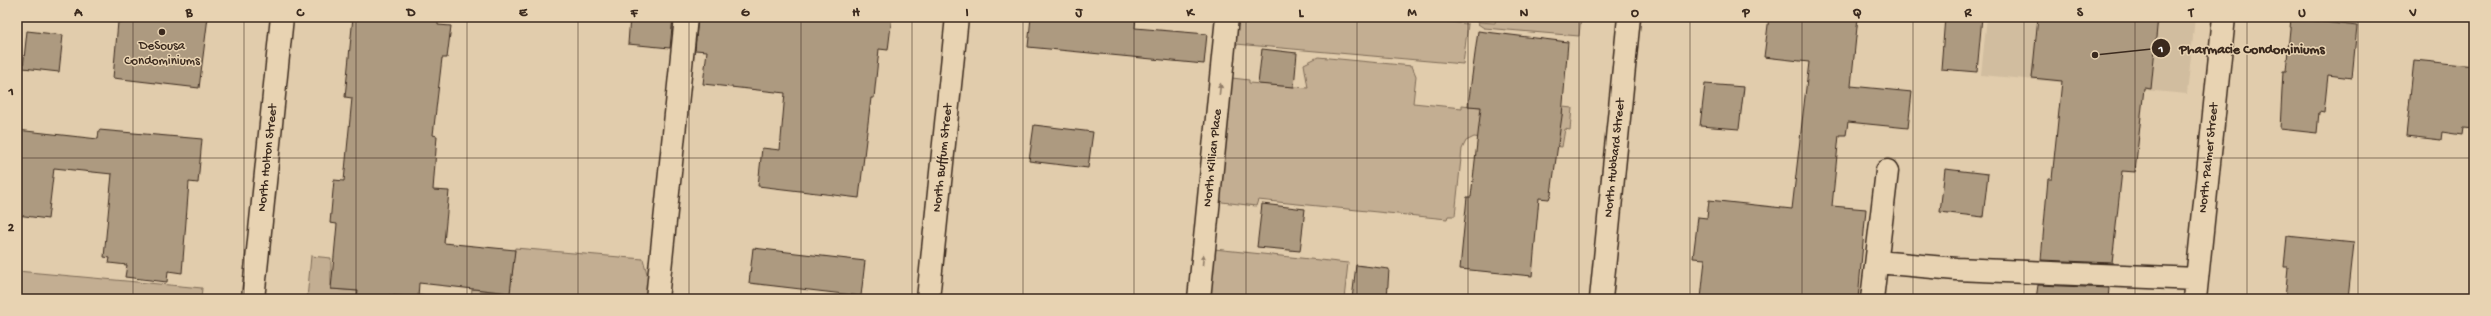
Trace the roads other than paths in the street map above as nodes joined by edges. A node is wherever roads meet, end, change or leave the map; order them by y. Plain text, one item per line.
1 (282, 17) edge
2 (686, 17) edge
3 (957, 17) edge
4 (1227, 17) edge
5 (1629, 17) edge
6 (2224, 17) edge
7 (1887, 171) dead end
8 (1876, 262) junction
9 (2196, 289) edge
10 (253, 299) edge
11 (657, 299) edge
12 (928, 299) edge
13 (1199, 299) edge
14 (1601, 299) edge
15 (1872, 299) edge

1 - 10 street, North Holton Street
2 - 11 street
3 - 12 street, North Buffum Street
13 -> 4 street, North Killian Place
5 - 14 street, North Hubbard Street
6 - 9 street, North Palmer Street
7 - 8 street
8 - 9 street
8 - 15 street

